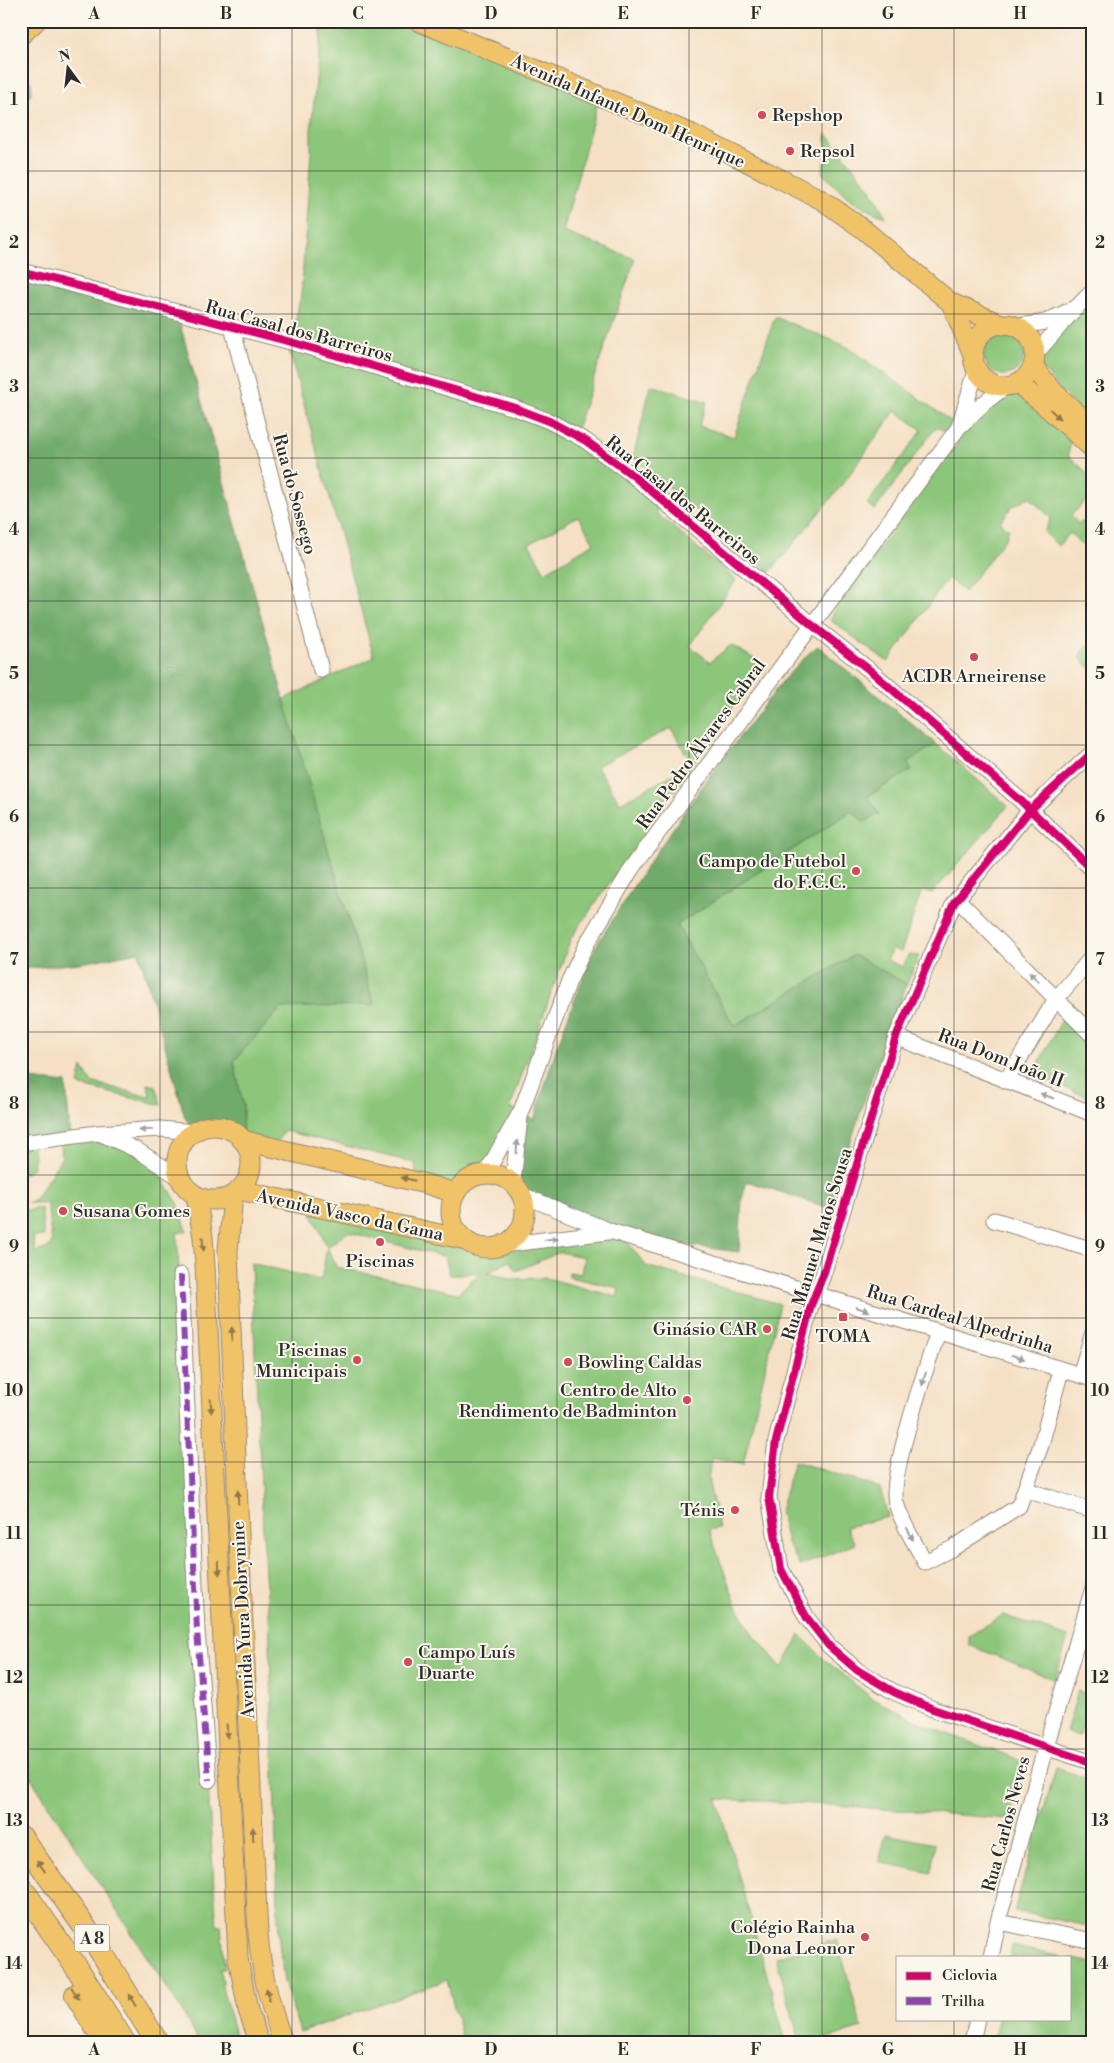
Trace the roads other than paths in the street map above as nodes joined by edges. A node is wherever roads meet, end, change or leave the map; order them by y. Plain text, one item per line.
1 (34, 21) edge
2 (418, 21) edge
3 (21, 33) edge
4 (21, 271) edge
5 (1093, 291) edge
6 (951, 303) junction
7 (1074, 308) junction
8 (1009, 326) junction
9 (232, 327) junction
10 (1034, 360) junction
11 (975, 363) junction
12 (1012, 384) junction
13 (959, 427) junction
14 (1093, 428) edge
15 (1093, 449) edge
16 (812, 625) junction
17 (321, 670) dead end
18 (1093, 752) edge
19 (1030, 810) junction
20 (1093, 870) edge
21 (957, 899) junction
22 (1093, 956) edge
23 (1056, 999) junction
24 (1093, 1036) edge
25 (896, 1037) junction
26 (1006, 1081) junction
27 (521, 1111) junction
28 (1093, 1114) edge
29 (195, 1132) junction
30 (98, 1133) junction
31 (242, 1140) junction
32 (21, 1143) edge
33 (486, 1173) junction
34 (180, 1178) junction
35 (517, 1189) junction
36 (236, 1193) junction
37 (454, 1193) junction
38 (196, 1196) junction
39 (994, 1220) dead end
40 (610, 1232) junction
41 (462, 1239) junction
42 (503, 1245) junction
43 (1093, 1250) edge
44 (181, 1275) dead end
45 (816, 1294) junction
46 (938, 1332) junction
47 (1093, 1333) edge
48 (1061, 1370) junction
49 (1086, 1377) edge
50 (1026, 1490) junction
51 (1093, 1511) edge
52 (1093, 1588) edge
53 (1046, 1749) junction
54 (1093, 1763) edge
55 (208, 1780) dead end
56 (21, 1837) edge
57 (21, 1887) edge
58 (21, 1907) edge
59 (998, 1922) junction
60 (1093, 1941) edge
61 (991, 1956) edge
62 (977, 2020) edge
63 (105, 2042) edge
64 (124, 2042) edge
65 (158, 2042) edge
66 (259, 2042) edge
67 (283, 2042) edge
68 (972, 2042) edge

1 - 3 highway
2 - 6 main road, Avenida Infante Dom Henrique
4 - 9 street, Rua Casal dos Barreiros
5 - 7 street
6 - 8 main road, Avenida Infante Dom Henrique
6 - 11 main road, Avenida Infante Dom Henrique
7 - 8 street
7 - 10 street
8 - 10 main road
8 - 11 main road
9 - 16 street, Rua Casal dos Barreiros
9 - 17 street, Rua do Sossego
10 - 12 main road
10 - 14 main road
11 - 12 main road
11 - 13 street
12 - 13 street
12 -> 15 main road
13 - 16 street, Rua Pedro Álvares Cabral
16 - 19 street, Rua Casal dos Barreiros
16 - 27 street, Rua Pedro Álvares Cabral
18 - 19 street, Rua Manuel Matos Sousa
19 - 20 street, Rua Casal dos Barreiros
19 - 21 street, Rua Manuel Matos Sousa
23 -> 21 street
21 - 25 street, Rua Manuel Matos Sousa
22 - 23 street
23 - 24 street
23 - 26 street
25 - 26 street, Rua Dom João II
25 - 45 street, Rua Manuel Matos Sousa
28 -> 26 street, Rua Dom João II
27 - 33 street
35 -> 27 street
29 -> 30 street
29 - 31 main road
29 - 34 main road
30 - 32 street
30 - 34 street
31 - 36 main road
37 -> 31 main road
33 - 35 main road
33 - 37 main road
34 - 38 main road
35 - 40 street
35 - 42 main road
36 - 38 main road
36 - 41 main road, Avenida Vasco da Gama
67 -> 36 main road, Avenida Yura Dobrynine
37 - 41 main road
38 -> 66 main road, Avenida Yura Dobrynine
39 - 43 street
42 -> 40 street
40 - 45 street
41 - 42 main road
44 - 55 street
45 -> 46 street, Rua Cardeal Alpedrinha
45 - 53 street, Rua Manuel Matos Sousa
46 -> 48 street, Rua Cardeal Alpedrinha
46 -> 50 street
47 - 49 street
48 - 49 street, Rua Cardeal Alpedrinha
48 - 50 street
50 - 51 street
52 - 53 street, Rua Carlos Neves
53 - 54 street, Rua Manuel Matos Sousa
53 - 59 street, Rua Carlos Neves
65 -> 56 highway, A 8
57 - 64 highway, A 8
58 -> 63 highway
59 - 60 street
59 - 61 street, Rua Carlos Neves
62 - 68 street

